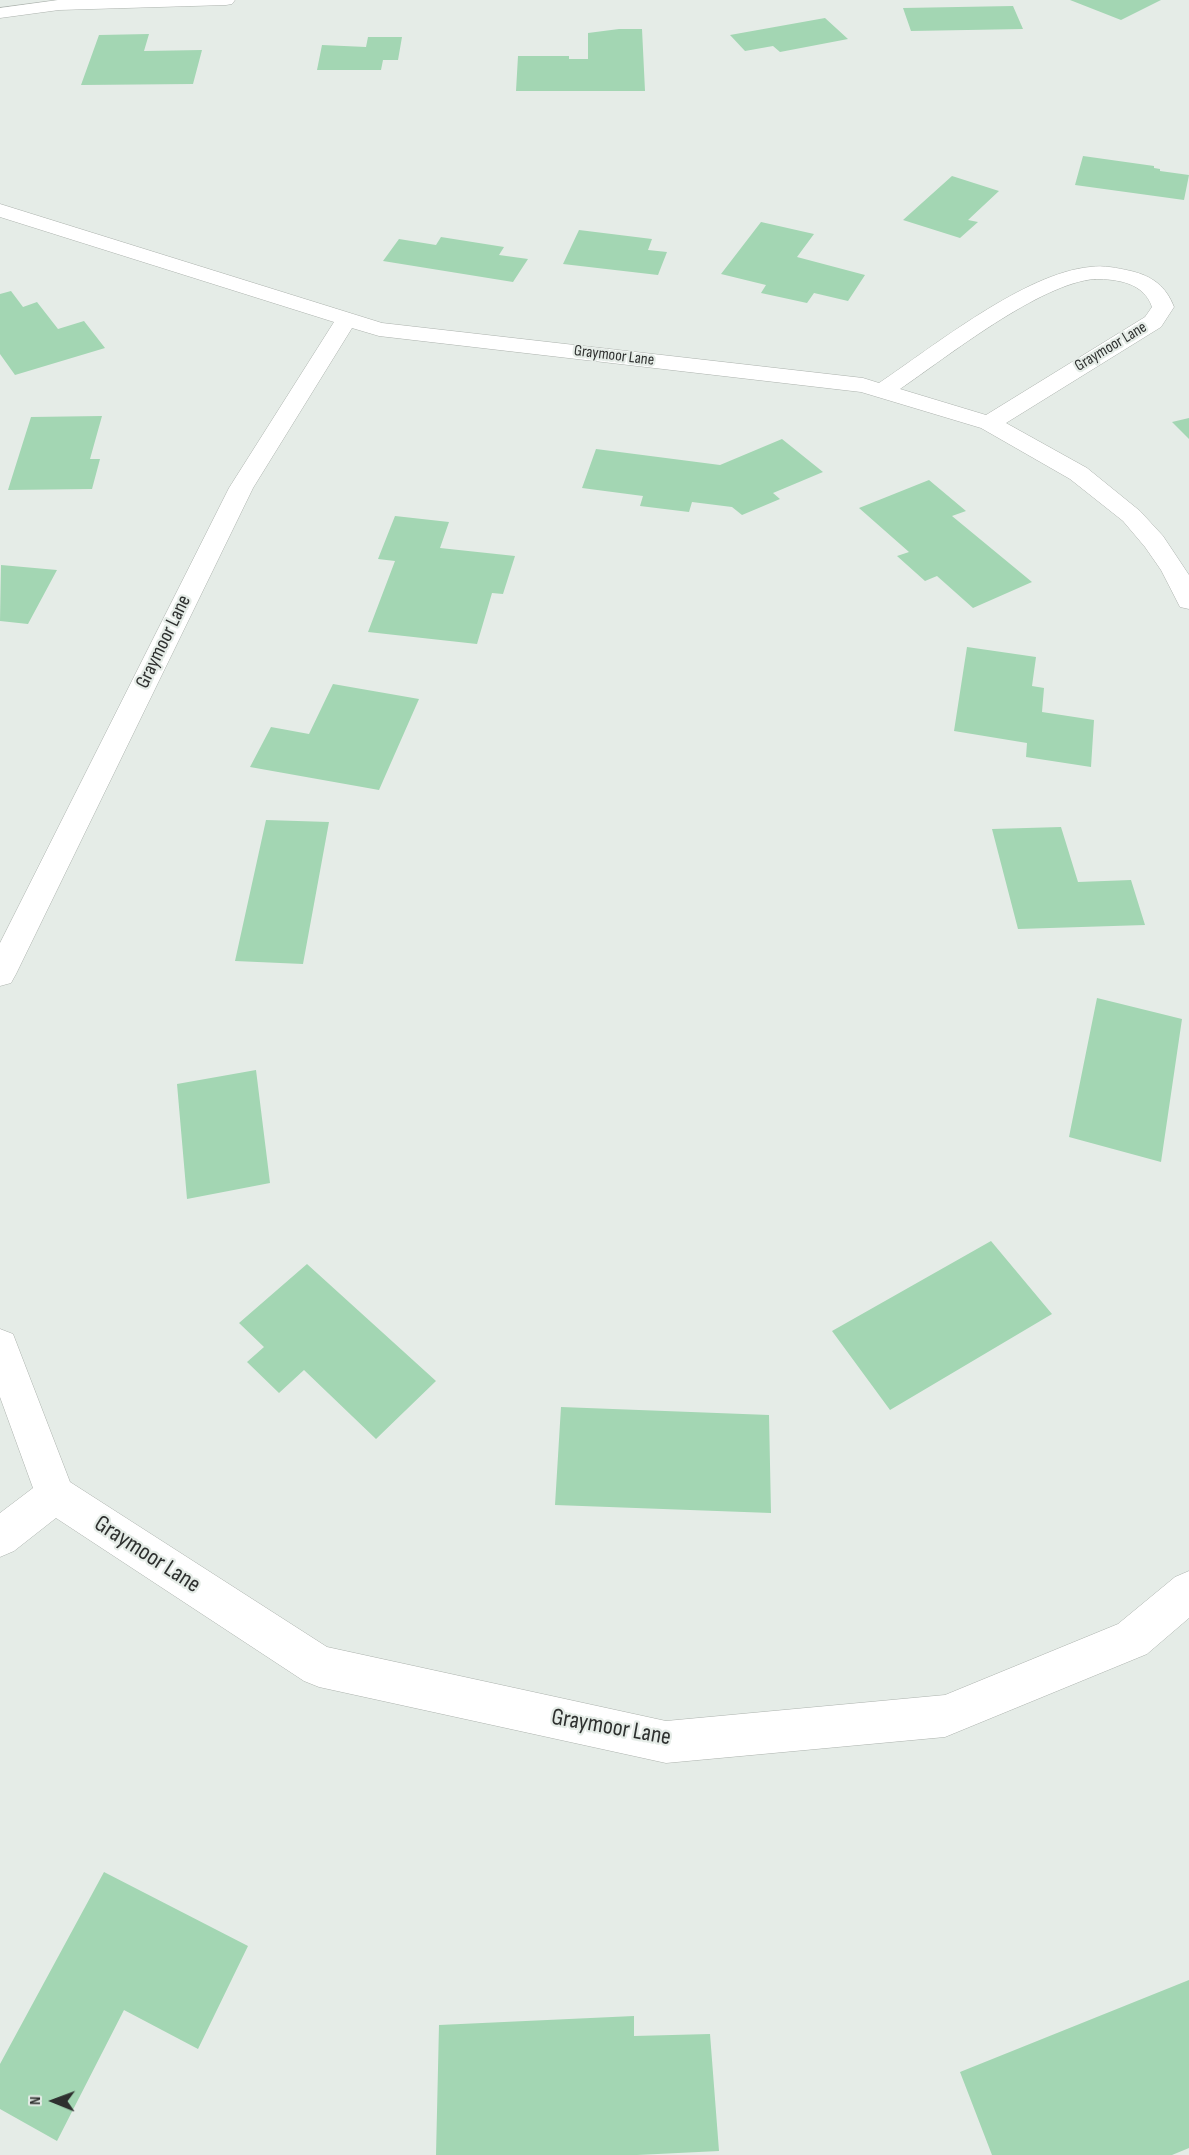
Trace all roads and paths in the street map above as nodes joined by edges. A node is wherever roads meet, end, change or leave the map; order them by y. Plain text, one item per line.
1 (226, 0) edge
2 (0, 13) edge
3 (0, 210) edge
4 (346, 320) junction
5 (882, 390) junction
6 (989, 423) junction
7 (1189, 601) edge
8 (0, 974) edge
9 (0, 1346) edge
10 (55, 1495) junction
11 (0, 1537) edge
12 (1189, 1591) edge

1 - 2 street
3 - 4 street, Graymoor Lane
4 - 5 street, Graymoor Lane
4 - 8 street, Graymoor Lane
5 - 6 street, Graymoor Lane
5 - 6 street, Graymoor Lane
6 - 7 street, Graymoor Lane
9 - 10 street
10 - 11 street
10 - 12 street, Graymoor Lane

